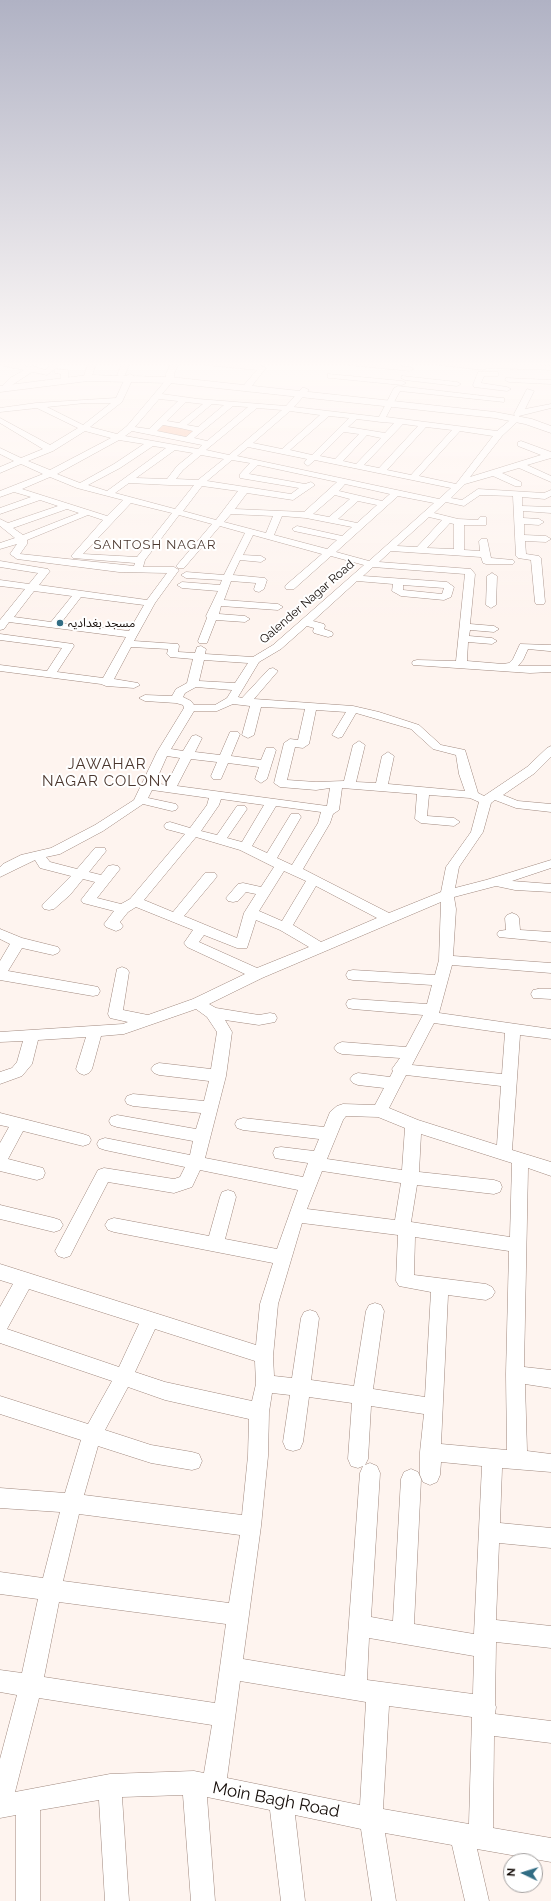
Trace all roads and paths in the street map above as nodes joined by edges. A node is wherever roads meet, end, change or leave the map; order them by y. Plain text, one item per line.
1 (1, 452) edge
2 (44, 452) edge
3 (91, 452) edge
4 (137, 452) edge
5 (166, 452) edge
6 (200, 452) joint
7 (238, 452) edge
8 (287, 452) edge
9 (319, 452) edge
10 (347, 452) edge
11 (372, 452) edge
12 (399, 452) edge
13 (437, 452) edge
14 (485, 452) edge
15 (540, 452) edge
16 (550, 456) edge
17 (231, 458) junction
18 (312, 458) junction
19 (22, 462) junction
20 (151, 462) junction
21 (256, 462) junction
22 (337, 462) junction
23 (520, 465) junction
24 (358, 467) junction
25 (180, 468) junction
26 (0, 470) edge
27 (381, 471) junction
28 (300, 473) junction
29 (495, 473) junction
30 (50, 474) junction
31 (319, 476) junction
32 (413, 478) junction
33 (551, 479) edge
34 (127, 480) junction
35 (153, 481) junction
36 (169, 482) junction
37 (342, 482) junction
38 (200, 483) junction
39 (518, 484) dead end
40 (459, 485) junction
41 (80, 486) junction
42 (306, 487) junction
43 (551, 487) edge
44 (14, 489) junction
45 (244, 490) junction
46 (332, 492) junction
47 (396, 493) junction
48 (0, 494) edge
49 (108, 494) junction
50 (517, 494) junction
51 (548, 494) edge
52 (40, 497) junction
53 (356, 498) junction
54 (132, 501) junction
55 (442, 501) junction
56 (384, 504) junction
57 (66, 506) junction
58 (518, 508) junction
59 (551, 510) edge
60 (0, 511) edge
61 (229, 511) junction
62 (175, 513) junction
63 (86, 514) junction
64 (427, 514) junction
65 (278, 515) junction
66 (306, 515) junction
67 (109, 519) junction
68 (448, 519) junction
69 (483, 519) dead end
70 (331, 520) junction
71 (518, 521) junction
72 (458, 522) junction
73 (539, 522) dead end
74 (218, 524) junction
75 (3, 525) edge
76 (358, 526) junction
77 (297, 529) dead end
78 (250, 533) junction
79 (269, 537) junction
80 (519, 538) junction
81 (22, 539) junction
82 (344, 539) junction
83 (546, 539) dead end
84 (484, 541) dead end
85 (0, 546) edge
86 (389, 548) junction
87 (418, 551) junction
88 (328, 552) junction
89 (459, 552) junction
90 (484, 554) junction
91 (101, 557) junction
92 (237, 557) junction
93 (261, 559) dead end
94 (510, 562) dead end
95 (0, 564) edge
96 (139, 564) junction
97 (371, 564) junction
98 (95, 566) junction
99 (181, 566) dead end
100 (186, 575) dead end
101 (492, 576) dead end
102 (228, 577) junction
103 (354, 578) junction
104 (261, 580) dead end
105 (398, 582) dead end
106 (0, 583) edge
107 (182, 585) dead end
108 (290, 587) dead end
109 (31, 588) junction
110 (223, 588) junction
111 (480, 592) junction
112 (78, 594) junction
113 (540, 602) dead end
114 (150, 603) junction
115 (217, 603) junction
116 (491, 605) dead end
117 (0, 607) edge
118 (278, 607) dead end
119 (14, 609) junction
120 (211, 616) junction
121 (245, 619) dead end
122 (3, 621) edge
123 (306, 622) junction
124 (53, 626) junction
125 (466, 627) junction
126 (79, 629) junction
127 (494, 629) dead end
128 (328, 634) dead end
129 (0, 637) edge
130 (464, 639) junction
131 (130, 640) junction
132 (492, 642) dead end
133 (69, 646) junction
134 (550, 648) edge
135 (199, 657) junction
136 (255, 660) junction
137 (551, 660) edge
138 (417, 663) dead end
139 (461, 664) junction
140 (506, 667) junction
141 (0, 668) edge
142 (551, 670) edge
143 (273, 671) dead end
144 (50, 675) junction
145 (106, 683) junction
146 (199, 684) dead end
147 (134, 685) dead end
148 (239, 687) junction
149 (144, 698) dead end
150 (177, 700) junction
151 (231, 700) junction
152 (251, 703) junction
153 (312, 707) junction
154 (190, 708) junction
155 (353, 709) junction
156 (234, 734) dead end
157 (248, 735) dead end
158 (338, 735) dead end
159 (196, 738) dead end
160 (359, 745) dead end
161 (270, 750) dead end
162 (551, 750) edge
163 (163, 752) junction
164 (186, 755) junction
165 (388, 756) dead end
166 (224, 759) junction
167 (266, 764) junction
168 (217, 776) dead end
169 (261, 779) dead end
170 (343, 785) junction
171 (148, 786) junction
172 (170, 788) junction
173 (380, 788) junction
174 (423, 791) junction
175 (216, 794) junction
176 (474, 795) junction
177 (490, 799) junction
178 (141, 800) junction
179 (272, 802) junction
180 (172, 807) dead end
181 (551, 808) edge
182 (241, 809) dead end
183 (328, 810) junction
184 (295, 817) dead end
185 (454, 822) dead end
186 (170, 826) dead end
187 (193, 833) junction
188 (219, 841) junction
189 (245, 847) junction
190 (100, 851) dead end
191 (39, 856) junction
192 (269, 860) junction
193 (551, 864) edge
194 (282, 865) junction
195 (113, 869) dead end
196 (296, 870) junction
197 (0, 873) edge
198 (80, 874) junction
199 (210, 876) dead end
200 (104, 880) junction
201 (314, 880) junction
202 (496, 882) junction
203 (551, 888) edge
204 (264, 892) junction
205 (447, 894) junction
206 (233, 898) dead end
207 (129, 905) junction
208 (49, 906) dead end
209 (251, 913) junction
210 (176, 917) junction
211 (387, 918) junction
212 (512, 918) dead end
213 (116, 926) dead end
214 (285, 927) junction
215 (202, 928) junction
216 (0, 934) edge
217 (551, 937) edge
218 (18, 942) junction
219 (320, 947) junction
220 (53, 950) dead end
221 (446, 960) junction
222 (551, 968) edge
223 (122, 972) dead end
224 (0, 974) edge
225 (257, 974) junction
226 (353, 975) dead end
227 (441, 980) junction
228 (93, 990) dead end
229 (198, 1003) junction
230 (353, 1004) dead end
231 (212, 1013) junction
232 (431, 1014) junction
233 (270, 1018) dead end
234 (147, 1020) junction
235 (513, 1030) junction
236 (95, 1031) junction
237 (551, 1034) edge
238 (32, 1035) junction
239 (0, 1037) edge
240 (342, 1048) dead end
241 (410, 1053) junction
242 (84, 1069) dead end
243 (159, 1069) dead end
244 (400, 1069) junction
245 (218, 1076) junction
246 (0, 1078) edge
247 (358, 1079) dead end
248 (509, 1081) junction
249 (393, 1083) junction
250 (133, 1100) dead end
251 (210, 1108) junction
252 (380, 1111) junction
253 (0, 1119) edge
254 (117, 1121) dead end
255 (19, 1124) junction
256 (243, 1124) dead end
257 (413, 1125) junction
258 (329, 1134) junction
259 (202, 1136) junction
260 (83, 1140) dead end
261 (105, 1144) dead end
262 (281, 1153) dead end
263 (512, 1157) junction
264 (0, 1158) edge
265 (196, 1161) junction
266 (317, 1161) junction
267 (0, 1164) edge
268 (551, 1169) edge
269 (37, 1173) dead end
270 (410, 1178) junction
271 (308, 1185) junction
272 (494, 1187) dead end
273 (228, 1197) dead end
274 (0, 1212) edge
275 (296, 1215) junction
276 (54, 1225) dead end
277 (114, 1225) dead end
278 (404, 1228) junction
279 (215, 1245) junction
280 (518, 1245) junction
281 (64, 1251) dead end
282 (283, 1258) junction
283 (0, 1272) edge
284 (25, 1279) junction
285 (440, 1286) junction
286 (486, 1292) dead end
287 (375, 1311) dead end
288 (310, 1318) dead end
289 (150, 1320) junction
290 (0, 1324) edge
291 (0, 1335) edge
292 (264, 1356) junction
293 (515, 1374) junction
294 (124, 1377) junction
295 (551, 1379) edge
296 (265, 1384) junction
297 (301, 1387) junction
298 (362, 1397) junction
299 (0, 1405) edge
300 (433, 1407) junction
301 (259, 1412) junction
302 (92, 1435) junction
303 (293, 1442) dead end
304 (430, 1452) junction
305 (492, 1459) junction
306 (517, 1460) junction
307 (192, 1461) dead end
308 (551, 1463) edge
309 (0, 1498) edge
310 (72, 1503) junction
311 (251, 1526) junction
312 (489, 1532) junction
313 (551, 1538) edge
314 (0, 1583) edge
315 (51, 1589) junction
316 (238, 1615) junction
317 (360, 1626) junction
318 (403, 1634) junction
319 (551, 1638) edge
320 (485, 1639) junction
321 (232, 1668) junction
322 (0, 1681) edge
323 (31, 1685) junction
324 (356, 1689) junction
325 (378, 1693) junction
326 (485, 1715) junction
327 (223, 1716) junction
328 (551, 1732) edge
329 (110, 1786) junction
330 (204, 1786) junction
331 (281, 1800) junction
332 (28, 1801) junction
333 (0, 1805) edge
334 (371, 1819) junction
335 (472, 1837) junction
336 (551, 1850) edge
337 (28, 1901) edge
338 (117, 1901) edge
339 (203, 1901) edge
340 (293, 1901) edge
341 (384, 1901) edge
342 (477, 1901) edge

1 - 19 street
2 - 19 street
3 - 30 street
4 - 41 street
5 - 20 street
6 - 17 street
6 - 25 street
7 - 17 street
8 - 18 street
9 - 18 street
10 - 22 street
11 - 24 street
12 - 27 street
13 - 32 street
14 - 40 street
15 - 16 street
16 - 23 street, Qalender Nagar Road
17 - 21 street
17 - 38 street
18 - 22 street
18 - 28 street
19 - 26 street
19 - 30 street
20 - 25 street
20 - 34 street
21 - 28 street
21 - 42 street
22 - 24 street
23 - 29 street, Qalender Nagar Road
23 - 33 street
24 - 27 street
25 - 36 street
27 - 32 street
28 - 31 street
29 - 39 street
29 - 40 street, Qalender Nagar Road
30 - 41 street
30 - 44 street
31 - 37 street
31 - 42 street
32 - 40 street
34 - 35 street
34 - 49 street
35 - 36 street
35 - 54 street
36 - 38 street
37 - 46 street
37 - 47 street
38 - 45 street
38 - 62 street
40 - 55 street, Qalender Nagar Road
41 - 49 street
42 - 45 street
43 - 51 street
44 - 48 street
44 - 52 street
45 - 61 street
46 - 53 street
46 - 66 street
47 - 55 street
47 - 56 street
49 - 54 street
50 - 51 street
50 - 55 street
50 - 58 street
52 - 57 street
52 - 60 street
53 - 56 street
53 - 70 street
54 - 62 street
54 - 67 street
55 - 64 street, Qalender Nagar Road
56 - 76 street
57 - 63 street
57 - 75 street
58 - 59 street
58 - 71 street
61 - 65 street
61 - 74 street
62 - 74 street
62 - 96 street
63 - 67 street
63 - 81 street
64 - 68 street
64 - 86 street, Qalender Nagar Road
65 - 66 street
65 - 79 street
66 - 70 street
67 - 91 street
68 - 72 street
68 - 87 street
69 - 72 street
70 - 76 street
71 - 73 street
71 - 80 street
72 - 89 street
74 - 78 street
74 - 99 street
75 - 81 street
76 - 82 street
77 - 82 street
78 - 79 street
78 - 92 street
79 - 88 street
80 - 83 street
80 - 113 street
81 - 85 street
81 - 98 street
82 - 88 street
84 - 90 street
86 - 87 street
86 - 97 street, Qalender Nagar Road
87 - 89 street
88 - 97 street
88 - 108 street
89 - 90 street
90 - 94 street
91 - 96 street
91 - 98 street
92 - 93 street
92 - 102 street
95 - 109 street
96 - 98 street
96 - 114 street
97 - 103 street, Qalender Nagar Road
97 - 111 street
100 - 102 street
101 - 111 street
102 - 104 street
102 - 110 street
103 - 105 street
103 - 123 street, Qalender Nagar Road
106 - 109 street
107 - 110 street
109 - 112 street
109 - 119 street
110 - 115 street
111 - 116 street
111 - 125 street
112 - 114 street
112 - 124 street
114 - 131 street
115 - 118 street
115 - 120 street
117 - 119 street
119 - 122 street
120 - 121 street
120 - 135 street
122 - 124 street
123 - 128 street
123 - 136 street, Qalender Nagar Road
124 - 126 street
125 - 127 street
125 - 130 street
126 - 131 street
126 - 133 street
129 - 133 street
130 - 132 street
130 - 139 street
131 - 135 street
131 - 145 street
133 - 144 street
134 - 137 street
134 - 140 street
135 - 136 street
135 - 150 street
136 - 148 street, Qalender Nagar Road
138 - 139 street
139 - 140 street
140 - 142 street
141 - 144 street
143 - 152 street
144 - 145 street
145 - 147 street
146 - 148 street
148 - 151 street, Qalender Nagar Road
149 - 150 street
150 - 154 street
151 - 152 street
151 - 154 street
152 - 153 street
152 - 157 street
153 - 155 street
153 - 170 street
154 - 163 street
155 - 158 street
155 - 176 street
156 - 166 street
159 - 164 street
160 - 170 street
161 - 167 street
162 - 177 street
163 - 164 street
163 - 171 street
164 - 166 street
164 - 172 street
165 - 173 street
166 - 167 street
166 - 168 street
167 - 169 street
170 - 173 street
170 - 183 street
171 - 172 street
171 - 178 street
172 - 175 street
173 - 174 street
174 - 176 street
174 - 185 street
175 - 179 street
175 - 187 street
176 - 177 street
177 - 181 street
177 - 205 street
178 - 180 street
178 - 191 street
179 - 183 street
179 - 189 street
182 - 188 street
183 - 196 street
184 - 192 street
186 - 187 street
187 - 188 street
187 - 207 street
188 - 189 street
189 - 192 street
190 - 198 street
191 - 197 street
191 - 198 street
192 - 194 street
193 - 202 street
194 - 196 street
194 - 204 street
195 - 200 street
196 - 201 street
198 - 200 street
198 - 208 street
199 - 210 street
200 - 207 street
201 - 211 street
201 - 214 street
202 - 203 street
202 - 205 street
204 - 206 street
204 - 209 street
205 - 211 street
205 - 221 street
207 - 210 street
207 - 213 street
209 - 214 street
209 - 215 street
210 - 215 street
211 - 219 street
212 - 217 street
214 - 219 street
215 - 225 street
216 - 218 street
218 - 220 street
218 - 224 street
219 - 225 street
221 - 222 street
221 - 227 street
223 - 234 street
224 - 228 street
225 - 229 street
226 - 227 street
227 - 232 street
229 - 231 street
229 - 234 street
230 - 232 street
231 - 233 street
231 - 245 street
232 - 235 street
232 - 241 street
234 - 236 street
235 - 237 street
235 - 248 street
236 - 238 street
236 - 242 street
238 - 239 street
238 - 246 street
240 - 241 street
241 - 244 street
243 - 245 street
244 - 248 street
244 - 249 street
245 - 251 street
247 - 249 street
248 - 263 street
249 - 252 street
250 - 251 street
251 - 259 street
252 - 257 street
252 - 258 street
253 - 255 street
254 - 259 street
255 - 260 street
255 - 264 street
256 - 258 street
257 - 263 street
257 - 270 street
258 - 266 street
259 - 265 street
261 - 265 street
262 - 266 street
263 - 268 street
263 - 280 street
265 - 271 street
265 - 281 street
266 - 270 street
266 - 271 street
267 - 269 street
270 - 272 street
270 - 278 street
271 - 275 street
273 - 279 street
274 - 276 street
275 - 278 street
275 - 282 street
277 - 279 street
278 - 280 street
278 - 285 street
279 - 282 street
280 - 293 street
282 - 292 street
283 - 284 street
284 - 289 street
284 - 290 street
285 - 286 street
285 - 300 street
287 - 298 street
288 - 297 street
289 - 292 street
289 - 294 street
291 - 294 street
292 - 296 street
293 - 295 street
293 - 306 street
294 - 301 street
294 - 302 street
296 - 297 street
296 - 301 street
297 - 298 street
297 - 303 street
298 - 300 street
298 - 317 street
299 - 302 street
300 - 304 street
301 - 311 street
302 - 307 street
302 - 310 street
304 - 305 street
304 - 318 street
305 - 306 street
305 - 312 street
306 - 308 street
309 - 310 street
310 - 311 street
310 - 315 street
311 - 316 street
312 - 313 street
312 - 320 street
314 - 315 street
315 - 316 street
315 - 323 street
316 - 321 street
317 - 318 street
317 - 324 street
318 - 320 street
319 - 320 street
320 - 326 street
321 - 324 street
321 - 327 street
322 - 323 street
323 - 327 street
323 - 333 street
324 - 325 street
325 - 326 street
325 - 334 street
326 - 328 street
326 - 335 street
327 - 330 street
329 - 330 street, Moin Bagh Road
329 - 332 street, Moin Bagh Road
329 - 338 street
330 - 331 street, Moin Bagh Road
330 - 339 street
331 - 334 street, Moin Bagh Road
331 - 340 street
332 - 333 street, Moin Bagh Road
332 - 337 street
334 - 335 street, Moin Bagh Road
334 - 341 street
335 - 336 street, Moin Bagh Road
335 - 342 street

